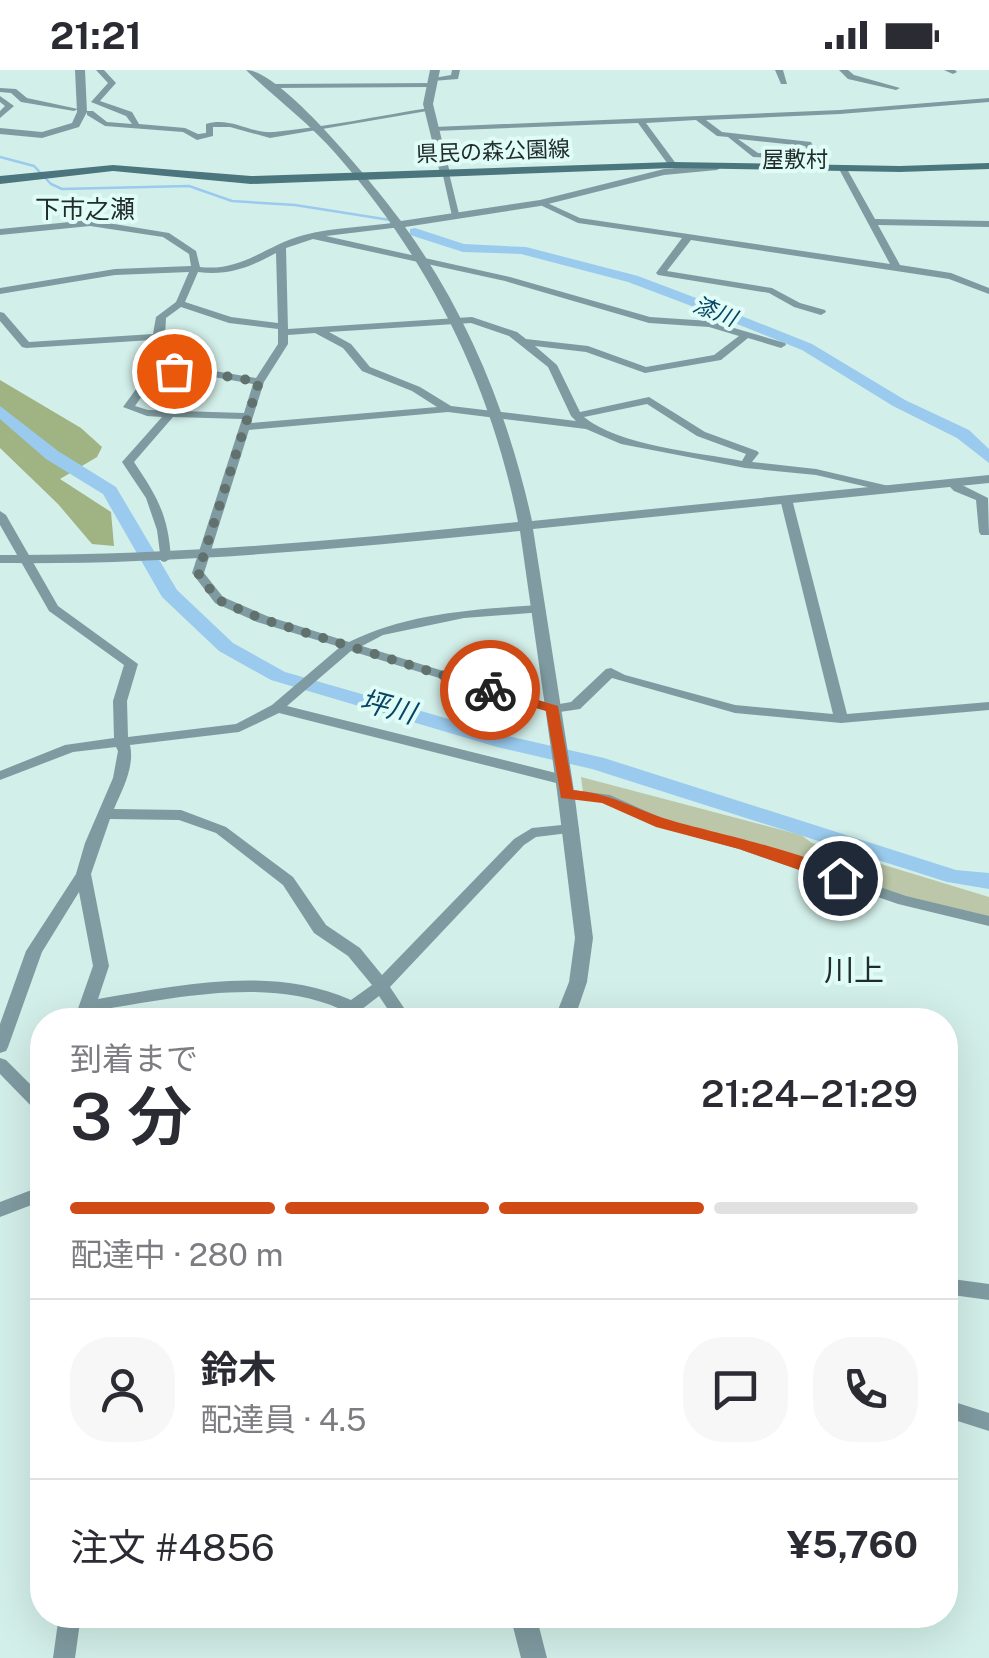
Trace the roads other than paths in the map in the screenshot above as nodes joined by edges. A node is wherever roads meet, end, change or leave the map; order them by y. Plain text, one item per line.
1 (80, 70) edge
2 (100, 70) edge
3 (250, 70) edge
4 (283, 70) edge
5 (456, 70) edge
6 (779, 70) edge
7 (843, 70) edge
8 (432, 78) edge
9 (784, 82) dead end
10 (346, 84) junction
11 (274, 85) junction
12 (896, 88) dead end
13 (0, 90) edge
14 (0, 98) edge
15 (346, 99) dead end
16 (989, 100) edge
17 (74, 109) dead end
18 (429, 110) junction
19 (90, 113) dead end
20 (0, 116) edge
21 (698, 118) junction
22 (641, 121) junction
23 (136, 124) junction
24 (317, 127) junction
25 (434, 129) junction
26 (0, 131) edge
27 (729, 136) junction
28 (818, 163) junction
29 (673, 165) junction
30 (734, 166) junction
31 (989, 166) edge
32 (844, 169) junction
33 (444, 173) junction
34 (362, 176) junction
35 (5, 182) edge
36 (540, 203) junction
37 (457, 216) junction
38 (872, 222) junction
39 (989, 224) edge
40 (398, 225) junction
41 (0, 232) edge
42 (316, 237) junction
43 (688, 237) junction
44 (281, 247) junction
45 (423, 262) junction
46 (896, 267) junction
47 (196, 269) junction
48 (0, 290) edge
49 (989, 291) edge
50 (180, 303) junction
51 (821, 312) dead end
52 (0, 315) edge
53 (455, 319) junction
54 (314, 328) junction
55 (281, 329) junction
56 (747, 334) junction
57 (160, 336) junction
58 (524, 342) junction
59 (781, 346) dead end
60 (152, 374) junction
61 (259, 382) junction
62 (448, 408) junction
63 (494, 413) junction
64 (170, 414) junction
65 (576, 416) junction
66 (247, 422) junction
67 (588, 426) junction
68 (744, 466) junction
69 (989, 479) edge
70 (952, 483) junction
71 (889, 488) junction
72 (786, 499) junction
73 (986, 503) edge
74 (0, 515) edge
75 (524, 527) junction
76 (985, 532) dead end
77 (203, 556) junction
78 (0, 558) edge
79 (159, 558) junction
80 (28, 559) junction
81 (539, 609) junction
82 (347, 648) junction
83 (989, 706) edge
84 (277, 708) junction
85 (555, 718) junction
86 (841, 719) junction
87 (121, 741) junction
88 (0, 776) edge
89 (564, 779) junction
90 (104, 814) junction
91 (572, 829) junction
92 (83, 874) junction
93 (989, 920) edge
94 (381, 986) junction
95 (87, 1008) edge
96 (112, 1008) edge
97 (353, 1008) joint
98 (396, 1008) edge
99 (568, 1008) edge
100 (0, 1047) edge
101 (0, 1064) edge
102 (30, 1094) edge
103 (30, 1198) edge
104 (0, 1210) edge
105 (958, 1288) edge
106 (989, 1292) edge
107 (958, 1412) edge
108 (989, 1422) edge
109 (68, 1628) edge
110 (526, 1628) edge
111 (64, 1658) edge
112 (534, 1658) edge

1 - 26 street
2 - 23 street
3 - 11 street
4 - 11 street
5 - 8 street
6 - 9 street
7 - 12 street
8 - 10 street
8 - 18 street
10 - 11 street
10 - 15 street
11 - 24 street
13 - 17 street
14 - 20 street
16 - 21 street
18 - 24 street
18 - 25 street
19 - 23 street
21 - 22 street
21 - 27 street
22 - 25 street
22 - 29 street
23 - 24 street
24 - 34 street
25 - 33 street
27 - 28 street
27 - 28 street
28 - 30 main road, 県民の森公園線
28 - 32 main road, 県民の森公園線
29 - 30 main road, 県民の森公園線
29 - 33 main road, 県民の森公園線
30 - 36 street
31 - 32 main road, 県民の森公園線
32 - 38 street
33 - 34 main road, 県民の森公園線
33 - 37 street
34 - 35 main road, 県民の森公園線
34 - 40 street
36 - 37 street
36 - 43 street
37 - 40 street
38 - 39 street
38 - 46 street
40 - 42 street
40 - 45 street
41 - 47 street
42 - 44 street
42 - 45 street
43 - 46 street
43 - 51 street
44 - 47 street
44 - 55 street
45 - 53 street
45 - 56 street
46 - 49 street
47 - 48 street
47 - 50 street
50 - 55 street
50 - 57 street
52 - 57 street
53 - 54 street
53 - 58 street
53 - 63 street
54 - 55 street
54 - 62 street
55 - 61 street
56 - 58 street
56 - 59 street
57 - 60 street
58 - 65 street
60 - 61 street
60 - 64 street
61 - 66 street
62 - 63 street
62 - 66 street
63 - 67 street
63 - 75 street
64 - 66 street
64 - 79 street
65 - 67 street
65 - 68 street
66 - 77 street
67 - 68 street
68 - 71 street
69 - 70 street
70 - 71 street
70 - 73 street
71 - 72 street
72 - 75 street
72 - 86 street
73 - 76 street
74 - 80 street
75 - 77 street
75 - 81 street
77 - 79 street
77 - 82 street
78 - 80 street
79 - 80 street
80 - 87 street
81 - 82 street
81 - 85 street
82 - 84 street
82 - 85 street
83 - 86 street
84 - 87 street
84 - 89 street
85 - 86 street
85 - 89 street
87 - 88 street
87 - 90 street
89 - 91 street
89 - 93 street
90 - 92 street
90 - 94 street
91 - 94 street
91 - 99 street
92 - 95 street
92 - 100 street
94 - 97 street
94 - 98 street
96 - 97 street
101 - 102 street
103 - 104 street
105 - 106 street
107 - 108 street
109 - 111 street
110 - 112 street

